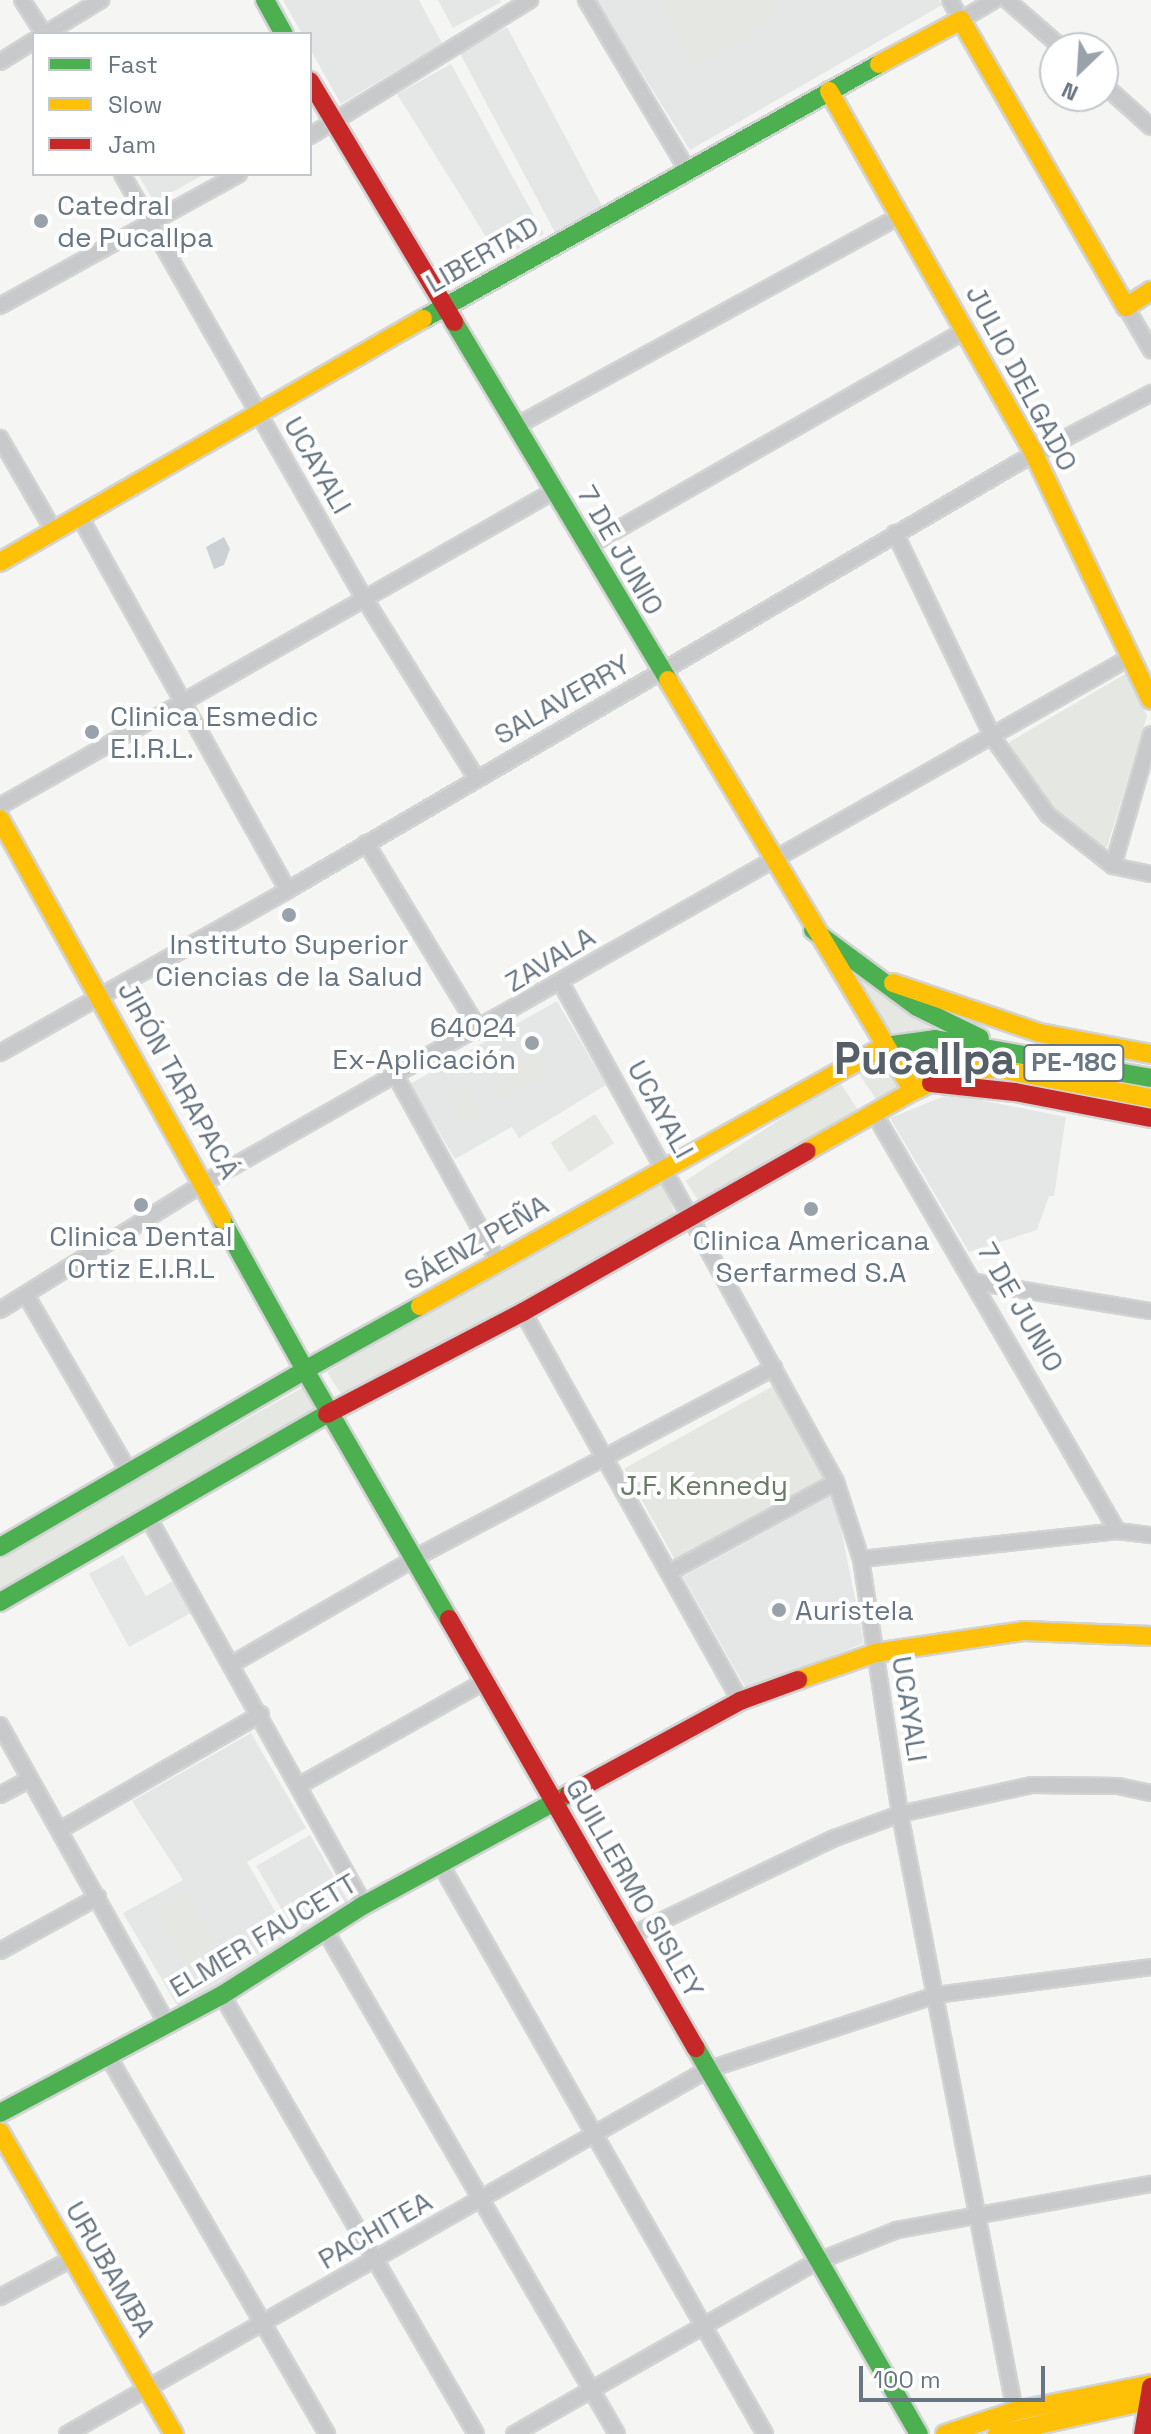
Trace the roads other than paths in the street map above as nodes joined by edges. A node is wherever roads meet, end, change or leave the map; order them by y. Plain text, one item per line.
1 (22, 0) edge
2 (101, 0) edge
3 (265, 0) edge
4 (530, 0) edge
5 (586, 0) edge
6 (950, 0) edge
7 (994, 0) edge
8 (1007, 0) edge
9 (961, 20) junction
10 (43, 32) edge
11 (47, 32) edge
12 (283, 32) edge
13 (1044, 32) edge
14 (32, 42) edge
15 (0, 62) edge
16 (312, 85) edge
17 (829, 91) junction
18 (1119, 98) edge
19 (333, 123) junction
20 (1151, 127) edge
21 (312, 135) edge
22 (686, 168) junction
23 (123, 176) edge
24 (235, 176) edge
25 (899, 216) junction
26 (149, 223) junction
27 (1151, 291) edge
28 (0, 306) edge
29 (446, 307) junction
30 (1126, 307) junction
31 (966, 330) junction
32 (1151, 350) edge
33 (1151, 393) edge
34 (258, 415) junction
35 (516, 426) junction
36 (0, 438) edge
37 (1034, 454) junction
38 (554, 491) junction
39 (80, 517) junction
40 (54, 531) junction
41 (895, 533) junction
42 (587, 547) junction
43 (0, 562) edge
44 (366, 601) junction
45 (1129, 658) junction
46 (661, 673) junction
47 (1151, 700) edge
48 (181, 703) junction
49 (1151, 734) edge
50 (993, 738) junction
51 (476, 778) junction
52 (0, 806) edge
53 (0, 819) edge
54 (366, 843) junction
55 (773, 857) junction
56 (1113, 866) junction
57 (1151, 874) edge
58 (288, 890) junction
59 (813, 930) junction
60 (877, 977) junction
61 (561, 983) junction
62 (101, 997) junction
63 (480, 1031) junction
64 (885, 1046) junction
65 (997, 1048) junction
66 (0, 1053) edge
67 (1151, 1054) edge
68 (397, 1078) junction
69 (1151, 1078) edge
70 (931, 1083) junction
71 (913, 1091) junction
72 (1151, 1098) edge
73 (874, 1113) junction
74 (1151, 1118) edge
75 (664, 1167) junction
76 (204, 1183) junction
77 (689, 1217) junction
78 (498, 1261) junction
79 (975, 1282) junction
80 (26, 1295) junction
81 (0, 1310) edge
82 (1151, 1311) edge
83 (523, 1312) junction
84 (774, 1368) junction
85 (305, 1370) junction
86 (327, 1414) junction
87 (605, 1458) junction
88 (129, 1472) junction
89 (836, 1482) junction
90 (148, 1517) junction
91 (1117, 1531) junction
92 (1151, 1535) edge
93 (0, 1547) edge
94 (415, 1559) junction
95 (861, 1559) junction
96 (670, 1572) junction
97 (0, 1602) edge
98 (1151, 1636) edge
99 (875, 1653) junction
100 (232, 1664) junction
101 (485, 1681) junction
102 (740, 1701) junction
103 (261, 1714) junction
104 (0, 1725) edge
105 (30, 1779) junction
106 (300, 1785) junction
107 (1151, 1793) edge
108 (0, 1795) edge
109 (554, 1802) junction
110 (900, 1814) junction
111 (60, 1830) junction
112 (441, 1865) junction
113 (98, 1897) junction
114 (364, 1905) junction
115 (325, 1930) junction
116 (630, 1936) junction
117 (0, 1951) edge
118 (1151, 1967) edge
119 (222, 1995) junction
120 (936, 1995) junction
121 (168, 2025) junction
122 (108, 2056) junction
123 (707, 2070) junction
124 (0, 2113) edge
125 (0, 2132) edge
126 (596, 2135) junction
127 (1151, 2184) edge
128 (483, 2197) junction
129 (977, 2213) junction
130 (73, 2258) junction
131 (373, 2262) junction
132 (816, 2262) junction
133 (0, 2297) edge
134 (262, 2324) junction
135 (705, 2329) junction
136 (591, 2388) junction
137 (148, 2389) junction
138 (1150, 2393) edge
139 (1015, 2411) junction
140 (67, 2434) edge
141 (174, 2434) edge
142 (327, 2434) edge
143 (476, 2434) edge
144 (514, 2434) edge
145 (617, 2434) edge
146 (765, 2434) edge
147 (919, 2434) edge
148 (945, 2434) edge
149 (997, 2434) edge
150 (1143, 2434) edge

1 - 10 street
2 - 11 street
3 - 12 main road
4 - 19 street
5 - 22 street
6 - 9 street
7 - 9 street, LIBERTAD
8 - 13 street
9 - 17 main road, LIBERTAD
9 - 30 main road
14 - 15 street
16 - 19 main road, 7 DE JUNIO
17 - 22 main road, LIBERTAD
17 - 25 main road, JULIO DELGADO
18 - 20 street
19 - 21 street
19 - 29 main road, 7 DE JUNIO
22 - 29 main road, LIBERTAD
23 - 26 street, UCAYALI
24 - 26 street
25 - 31 main road, JULIO DELGADO
25 - 35 street
26 - 28 street
26 - 34 street, UCAYALI
27 - 30 main road
29 - 34 main road, LIBERTAD
29 - 35 main road, 7 DE JUNIO
30 - 32 street
31 - 37 main road, JULIO DELGADO
31 - 42 street
33 - 37 street, SALAVERRY
34 - 39 main road, LIBERTAD
34 - 44 street, UCAYALI
35 - 38 main road, 7 DE JUNIO
36 - 40 street
37 - 41 street, SALAVERRY
37 - 45 main road, JULIO DELGADO
38 - 42 main road, 7 DE JUNIO
38 - 44 street
39 - 40 main road, LIBERTAD
39 - 48 street
40 - 43 main road, LIBERTAD
41 - 46 street, SALAVERRY
41 - 50 street
42 - 46 main road, 7 DE JUNIO
44 - 48 street
44 - 51 street, UCAYALI
45 - 47 main road, JULIO DELGADO
45 - 50 street, ZAVALA
46 - 51 street, SALAVERRY
46 - 55 main road, 7 DE JUNIO
48 - 52 street
48 - 58 street
49 - 56 street
50 - 55 street, ZAVALA
50 - 56 street
51 - 54 street, SALAVERRY
53 - 62 main road, JIRÓN TARAPACÁ
54 - 58 street, SALAVERRY
54 - 63 street
55 - 59 main road, 7 DE JUNIO
55 - 61 street, ZAVALA
56 - 57 street
58 - 62 street, SALAVERRY
59 - 60 main road
59 - 64 main road, 7 DE JUNIO
60 - 65 main road
60 - 67 main road
61 - 63 street, ZAVALA
61 - 75 street, UCAYALI
62 - 66 street, SALAVERRY
62 - 76 main road, JIRÓN TARAPACÁ
63 - 68 street, ZAVALA
64 - 65 main road, SÁENZ PEÑA / PE-18C
64 - 71 main road, 7 DE JUNIO
64 - 75 main road, SÁENZ PEÑA
65 - 69 main road, PE-18C
68 - 76 street, ZAVALA
68 - 78 street
70 - 71 main road, PE-18C
70 - 72 main road, PE-18C
70 - 74 main road
71 - 73 main road
73 - 77 main road
73 - 79 street, 7 DE JUNIO
75 - 77 street, UCAYALI
75 - 78 main road, SÁENZ PEÑA
76 - 80 street, ZAVALA
76 - 85 main road, JIRÓN TARAPACÁ
77 - 83 main road
77 - 84 street, UCAYALI
78 - 85 main road, SÁENZ PEÑA
79 - 82 street
79 - 91 street, 7 DE JUNIO
80 - 81 street, ZAVALA
80 - 88 street
83 - 86 main road
83 - 87 street
84 - 87 street
84 - 89 street, UCAYALI
85 - 86 main road, GUILLERMO SISLEY
85 - 88 main road, SÁENZ PEÑA
86 - 90 main road
86 - 94 main road, GUILLERMO SISLEY
87 - 94 street
87 - 96 street
88 - 93 main road, SÁENZ PEÑA
89 - 95 street, UCAYALI
89 - 96 street
90 - 97 main road
90 - 100 street
91 - 92 street
91 - 95 street
94 - 100 street
94 - 101 main road, GUILLERMO SISLEY
95 - 99 street, UCAYALI
96 - 102 street
98 - 99 main road, ELMER FAUCETT
99 - 102 main road, ELMER FAUCETT
99 - 110 street, UCAYALI
100 - 103 street
101 - 106 street
101 - 109 main road, GUILLERMO SISLEY
102 - 109 main road, ELMER FAUCETT
103 - 106 street
103 - 111 street
104 - 105 street
105 - 108 street
105 - 111 street
106 - 114 street
107 - 110 street
109 - 112 main road, ELMER FAUCETT
109 - 116 main road, GUILLERMO SISLEY
110 - 116 street
110 - 120 street, UCAYALI
111 - 113 street
112 - 114 main road, ELMER FAUCETT
112 - 126 street
113 - 117 street
113 - 121 street
114 - 115 main road, ELMER FAUCETT
115 - 119 main road, ELMER FAUCETT
115 - 128 street
116 - 123 main road, GUILLERMO SISLEY
118 - 120 street, PACHITEA
119 - 121 main road, ELMER FAUCETT
119 - 131 street
120 - 123 street, PACHITEA
120 - 129 street, UCAYALI
121 - 122 main road, ELMER FAUCETT
122 - 124 main road, ELMER FAUCETT
122 - 134 street
123 - 126 street, PACHITEA
123 - 132 main road, GUILLERMO SISLEY
125 - 130 main road, URUBAMBA
126 - 128 street, PACHITEA
126 - 135 street
127 - 129 street
128 - 131 street, PACHITEA
128 - 136 street
129 - 132 street
129 - 139 street, UCAYALI
130 - 133 street
130 - 137 main road, URUBAMBA
131 - 134 street, PACHITEA
131 - 143 street
132 - 135 street
132 - 147 main road, GUILLERMO SISLEY
134 - 137 street, PACHITEA
134 - 142 street
135 - 136 street
135 - 146 street
136 - 144 street
136 - 145 street
137 - 140 street, PACHITEA
137 - 141 main road, URUBAMBA
138 - 139 main road
138 - 149 main road
138 - 150 main road
139 - 148 main road

